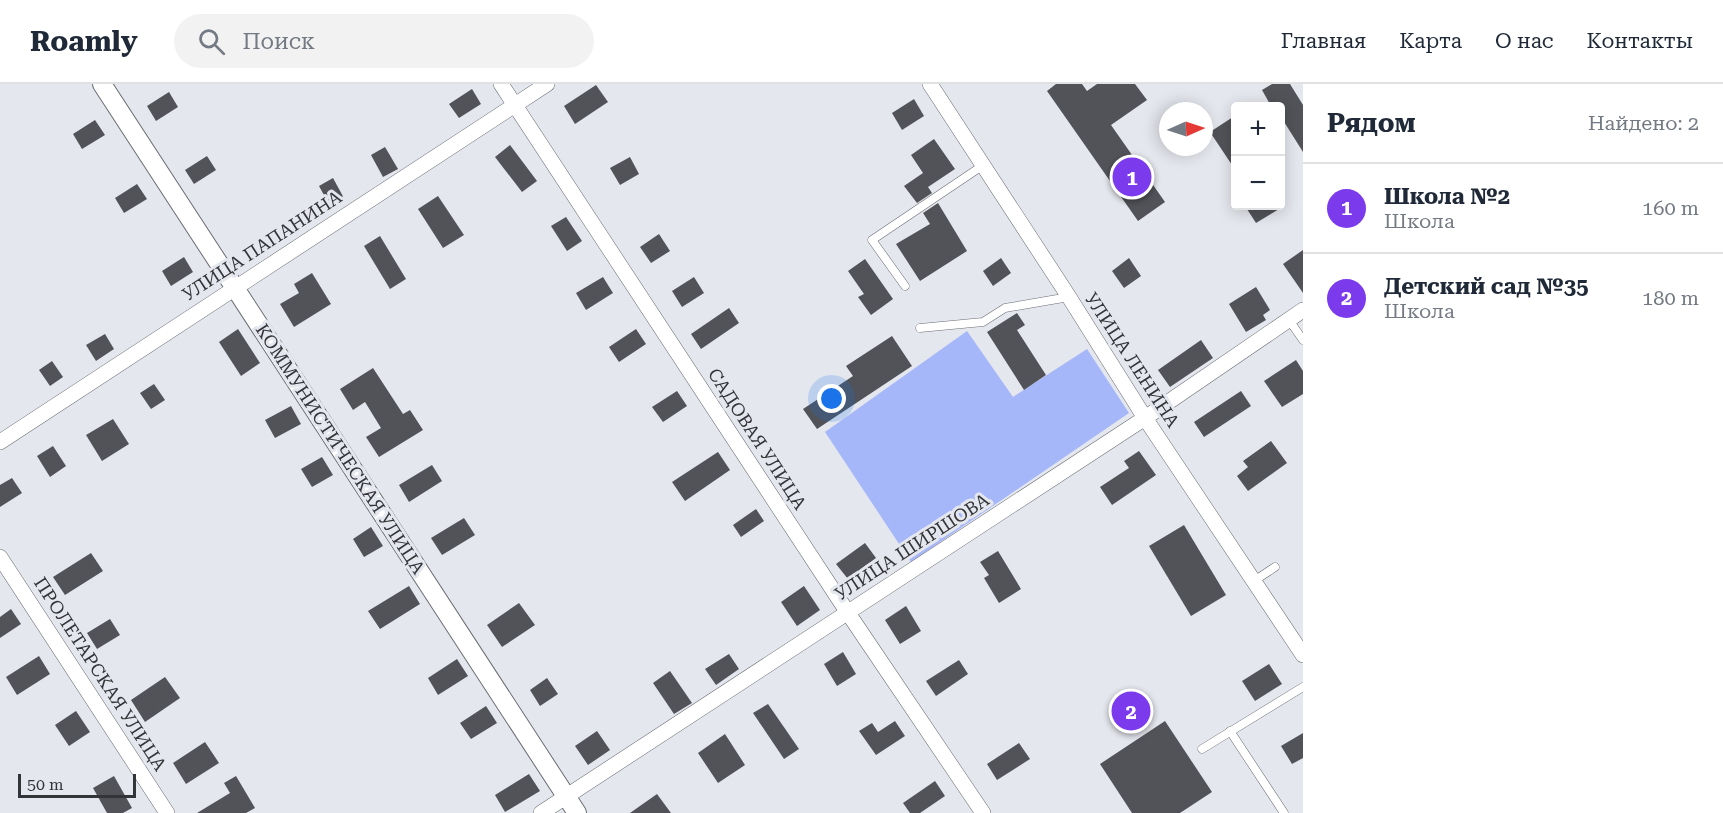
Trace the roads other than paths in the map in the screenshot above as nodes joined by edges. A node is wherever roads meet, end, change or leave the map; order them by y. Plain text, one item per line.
1 (102, 84) edge
2 (501, 84) edge
3 (547, 84) edge
4 (930, 84) edge
5 (514, 105) junction
6 (982, 166) junction
7 (905, 286) dead end
8 (235, 288) junction
9 (1069, 297) junction
10 (1303, 310) edge
11 (1289, 320) junction
12 (920, 328) dead end
13 (1303, 340) edge
14 (1145, 418) junction
15 (0, 442) edge
16 (0, 557) edge
17 (1275, 567) dead end
18 (1254, 581) junction
19 (848, 613) junction
20 (1303, 655) edge
21 (1303, 687) edge
22 (1230, 731) junction
23 (1202, 749) dead end
24 (566, 796) junction
25 (167, 813) edge
26 (541, 813) edge
27 (577, 813) edge
28 (983, 813) edge
29 (1284, 813) edge

1 - 8 street, КОММУНИСТИЧЕСКАЯ УЛИЦА
2 - 5 street, САДОВАЯ УЛИЦА
3 - 5 street, УЛИЦА ПАПАНИНА
4 - 6 street, УЛИЦА ЛЕНИНА
5 - 8 street, УЛИЦА ПАПАНИНА
5 - 19 street, САДОВАЯ УЛИЦА
6 - 7 lane
6 - 9 street, УЛИЦА ЛЕНИНА
8 - 15 street, УЛИЦА ПАПАНИНА
8 - 24 street, КОММУНИСТИЧЕСКАЯ УЛИЦА
9 - 12 lane
9 - 14 street, УЛИЦА ЛЕНИНА
10 - 11 street, УЛИЦА ШИРШОВА
11 - 13 lane
11 - 14 street, УЛИЦА ШИРШОВА
14 - 18 street, УЛИЦА ЛЕНИНА
14 - 19 street, УЛИЦА ШИРШОВА
16 - 25 street, ПРОЛЕТАРСКАЯ УЛИЦА
17 - 18 lane
18 - 20 street, УЛИЦА ЛЕНИНА
19 - 24 street, УЛИЦА ШИРШОВА
19 - 28 street, САДОВАЯ УЛИЦА
21 - 22 lane
22 - 23 lane
22 - 29 lane
24 - 26 street, УЛИЦА ШИРШОВА
24 - 27 street, КОММУНИСТИЧЕСКАЯ УЛИЦА

